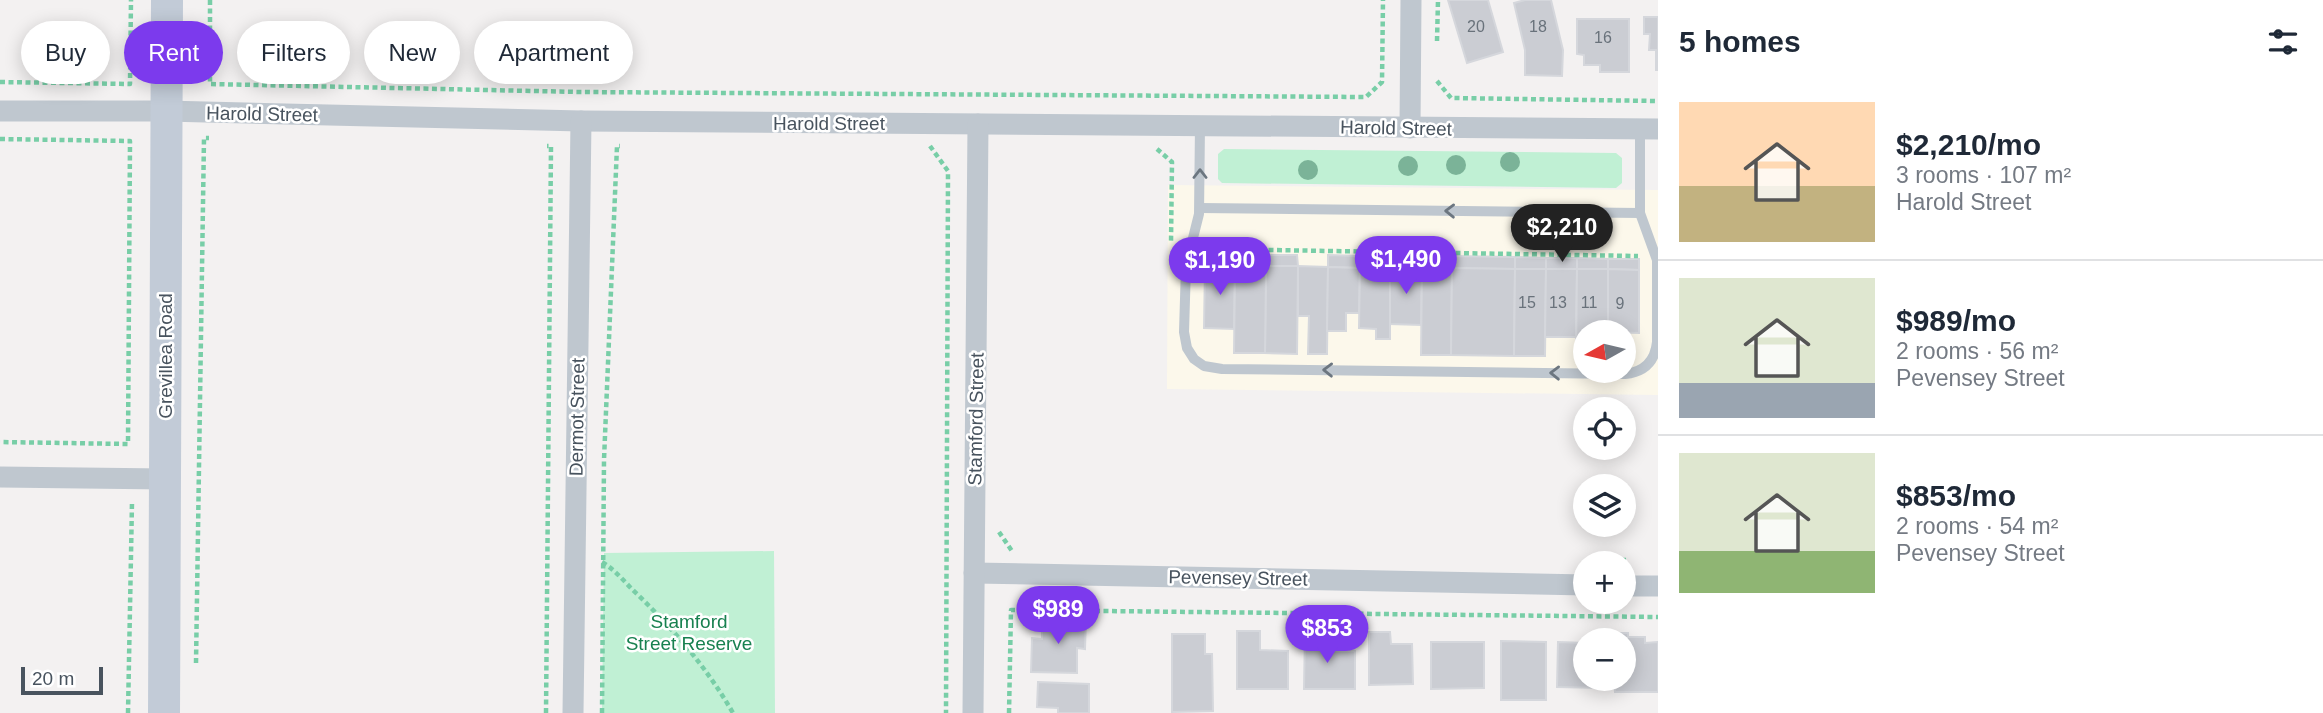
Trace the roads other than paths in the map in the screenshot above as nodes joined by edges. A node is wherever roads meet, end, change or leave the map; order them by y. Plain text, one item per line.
1 (167, 0) edge
2 (1412, 0) edge
3 (0, 111) edge
4 (165, 111) junction
5 (581, 121) junction
6 (978, 124) junction
7 (1200, 125) junction
8 (1410, 128) junction
9 (1649, 129) edge
10 (1200, 208) junction
11 (1640, 212) junction
12 (0, 477) edge
13 (165, 479) junction
14 (974, 573) junction
15 (1573, 585) edge
16 (1636, 586) edge
17 (1658, 586) edge
18 (164, 713) edge
19 (573, 713) edge
20 (973, 713) edge

1 - 4 street, Grevillea Road
2 - 8 street
3 - 4 street, Harold Street
4 - 5 street, Harold Street
4 - 13 street, Grevillea Road
5 - 6 street, Harold Street
5 - 19 street, Dermot Street
6 - 7 street, Harold Street
6 - 14 street, Stamford Street
7 - 8 street, Harold Street
10 -> 7 lane
8 - 9 street, Harold Street
9 - 11 lane
11 -> 10 lane
11 -> 10 lane
12 - 13 street
13 - 18 street, Grevillea Road
14 - 15 street, Pevensey Street
14 - 20 street, Stamford Street
16 - 17 street

